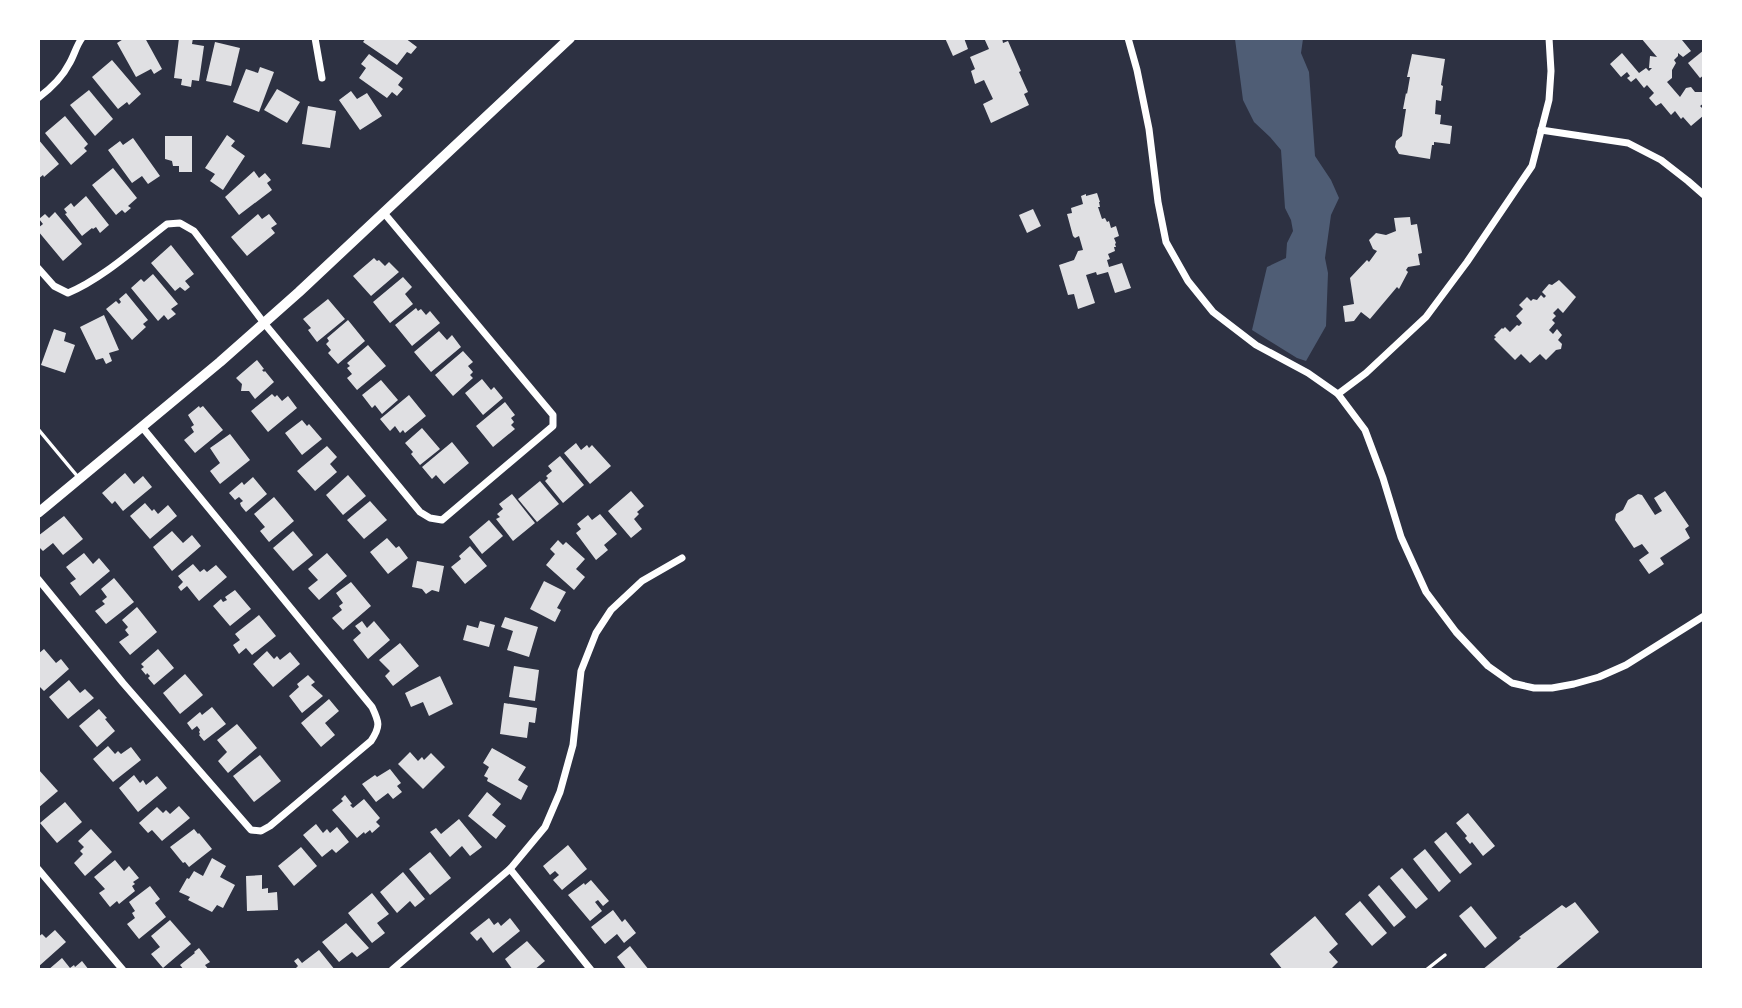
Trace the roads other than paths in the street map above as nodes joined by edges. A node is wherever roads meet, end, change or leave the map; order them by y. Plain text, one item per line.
1 (82, 38) edge
2 (315, 38) edge
3 (570, 38) edge
4 (1128, 38) edge
5 (1549, 38) edge
6 (322, 78) dead end
7 (38, 98) edge
8 (1542, 130) junction
9 (1703, 195) edge
10 (384, 213) junction
11 (38, 268) edge
12 (264, 323) junction
13 (1338, 394) junction
14 (142, 427) junction
15 (38, 429) edge
16 (80, 479) junction
17 (38, 513) edge
18 (682, 558) dead end
19 (38, 579) edge
20 (1703, 616) edge
21 (38, 869) edge
22 (510, 869) junction
23 (1445, 955) dead end
24 (123, 970) edge
25 (392, 970) edge
26 (591, 970) edge
27 (1426, 970) edge

1 - 7 street
2 - 6 street
3 - 10 main road
4 - 13 street
5 - 8 street
8 - 9 street
8 - 13 street
10 - 12 main road
10 - 12 street
11 - 12 street
12 - 14 main road
13 - 20 street
14 - 16 main road
14 - 19 street
15 - 16 lane
16 - 17 main road
18 - 22 street
21 - 24 street
22 - 25 street
22 - 26 street
23 - 27 lane

